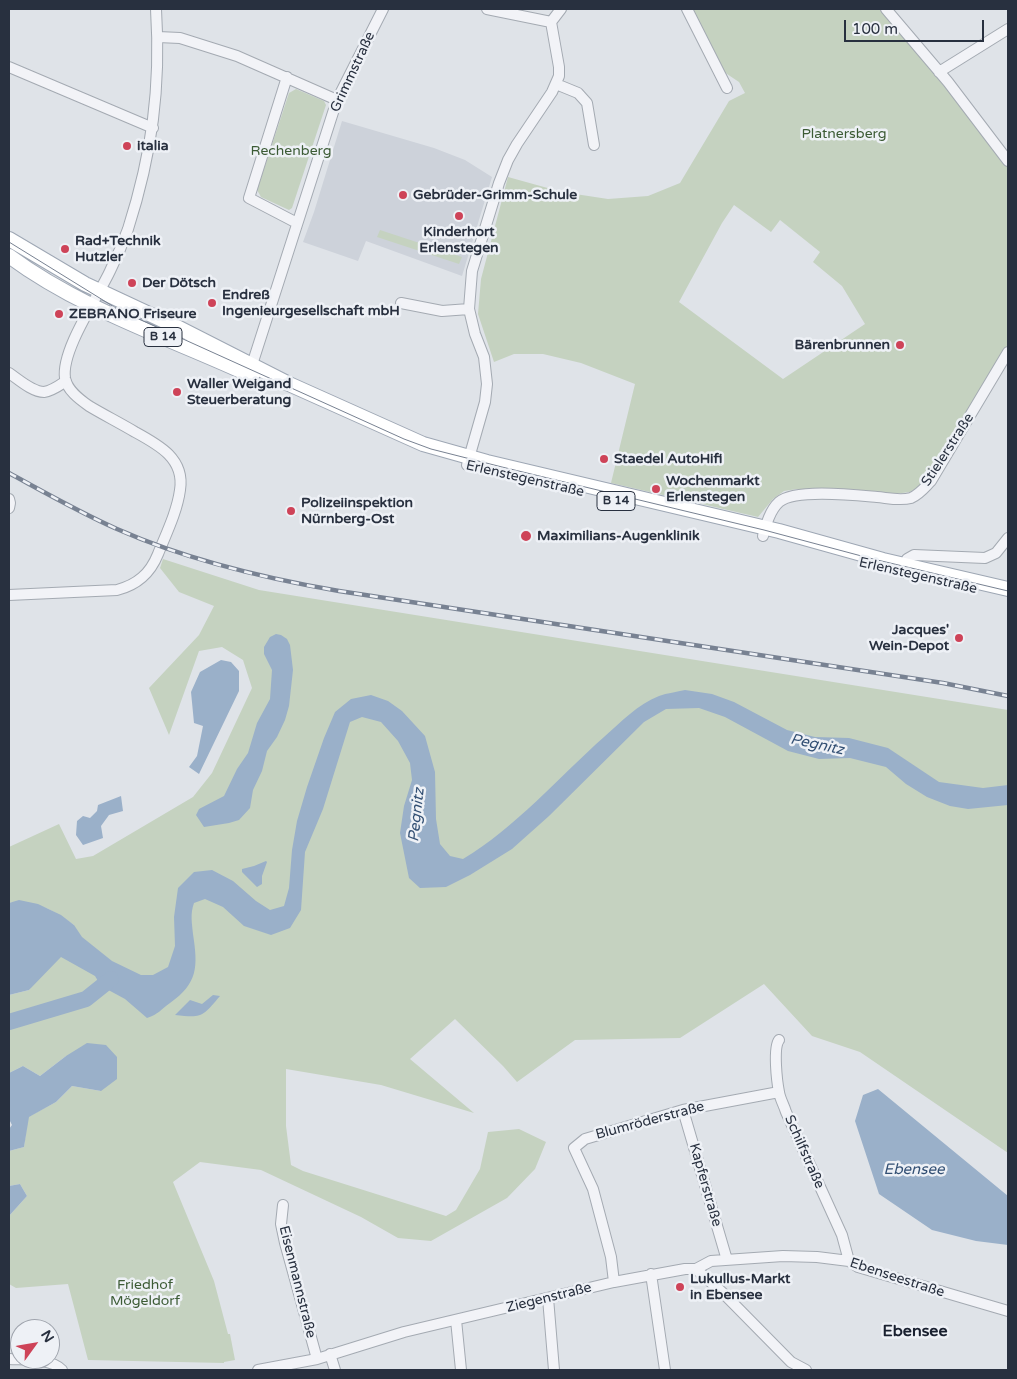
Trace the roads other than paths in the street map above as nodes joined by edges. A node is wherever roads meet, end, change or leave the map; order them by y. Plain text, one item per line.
1 (156, 9) edge
2 (383, 9) edge
3 (487, 9) edge
4 (560, 9) edge
5 (687, 9) edge
6 (886, 9) edge
7 (551, 22) junction
8 (1008, 30) edge
9 (158, 37) junction
10 (9, 67) edge
11 (940, 72) junction
12 (287, 77) junction
13 (556, 84) junction
14 (727, 88) dead end
15 (337, 100) junction
16 (153, 128) junction
17 (594, 145) dead end
18 (1008, 161) edge
19 (296, 223) junction
20 (9, 239) edge
21 (9, 256) edge
22 (99, 291) junction
23 (401, 303) dead end
24 (91, 307) junction
25 (469, 309) junction
26 (1008, 352) edge
27 (250, 370) junction
28 (9, 373) edge
29 (66, 382) junction
30 (468, 461) junction
31 (9, 499) edge
32 (9, 508) edge
33 (764, 532) junction
34 (1008, 538) edge
35 (904, 569) junction
36 (1008, 589) edge
37 (9, 595) edge
38 (1008, 598) edge
39 (779, 1040) dead end
40 (779, 1092) junction
41 (683, 1110) junction
42 (284, 1205) dead end
43 (727, 1260) junction
44 (849, 1261) junction
45 (696, 1269) junction
46 (651, 1274) junction
47 (614, 1282) junction
48 (548, 1298) junction
49 (1008, 1311) edge
50 (456, 1320) junction
51 (330, 1354) junction
52 (317, 1358) junction
53 (9, 1359) edge
54 (62, 1370) edge
55 (258, 1370) edge
56 (335, 1370) edge
57 (462, 1370) edge
58 (554, 1370) edge
59 (665, 1370) edge
60 (806, 1370) edge

1 - 9 street
2 - 15 street, Grimmstraße
3 - 7 street
4 - 7 street
5 - 14 street
6 - 11 street
7 - 13 street
8 - 11 street
9 - 12 street
9 - 16 street
10 - 16 street
11 - 18 street
12 - 15 street
12 - 19 street
13 - 17 street
13 - 25 street
15 - 19 street, Grimmstraße
16 - 22 street
19 - 27 street, Grimmstraße
20 - 22 main road, B 14
21 - 24 main road, B 14
22 - 24 street
22 - 27 main road, Erlenstegenstraße / B 14
23 - 25 street
24 - 27 main road, Erlenstegenstraße / B 14
24 - 29 street
25 - 30 street
26 - 33 street, Stielerstraße
27 - 30 main road, Erlenstegenstraße / B 14
28 - 29 street
29 - 37 street
30 - 33 main road, Erlenstegenstraße / B 14
31 - 32 street
33 - 35 main road, Erlenstegenstraße / B 14
34 - 35 street
35 - 36 main road, Erlenstegenstraße / B 14
35 - 38 main road, Erlenstegenstraße / B 14
39 - 40 street, Schilfstraße
40 - 41 street, Blumröderstraße
40 - 44 street, Schilfstraße
41 - 43 street, Kapferstraße
41 - 47 street, Blumröderstraße
42 - 52 street, Eisenmannstraße
43 - 44 street, Ebenseestraße
43 - 45 street, Ebenseestraße
44 - 49 street, Ebenseestraße
45 - 46 street, Ziegenstraße
45 - 60 street
46 - 47 street, Ziegenstraße
46 - 59 street
47 - 48 street, Ziegenstraße
48 - 50 street, Ziegenstraße
48 - 58 street
50 - 51 street, Ziegenstraße
50 - 57 street
51 - 52 street, Ziegenstraße
51 - 56 street
52 - 55 street, Ziegenstraße
53 - 54 street

